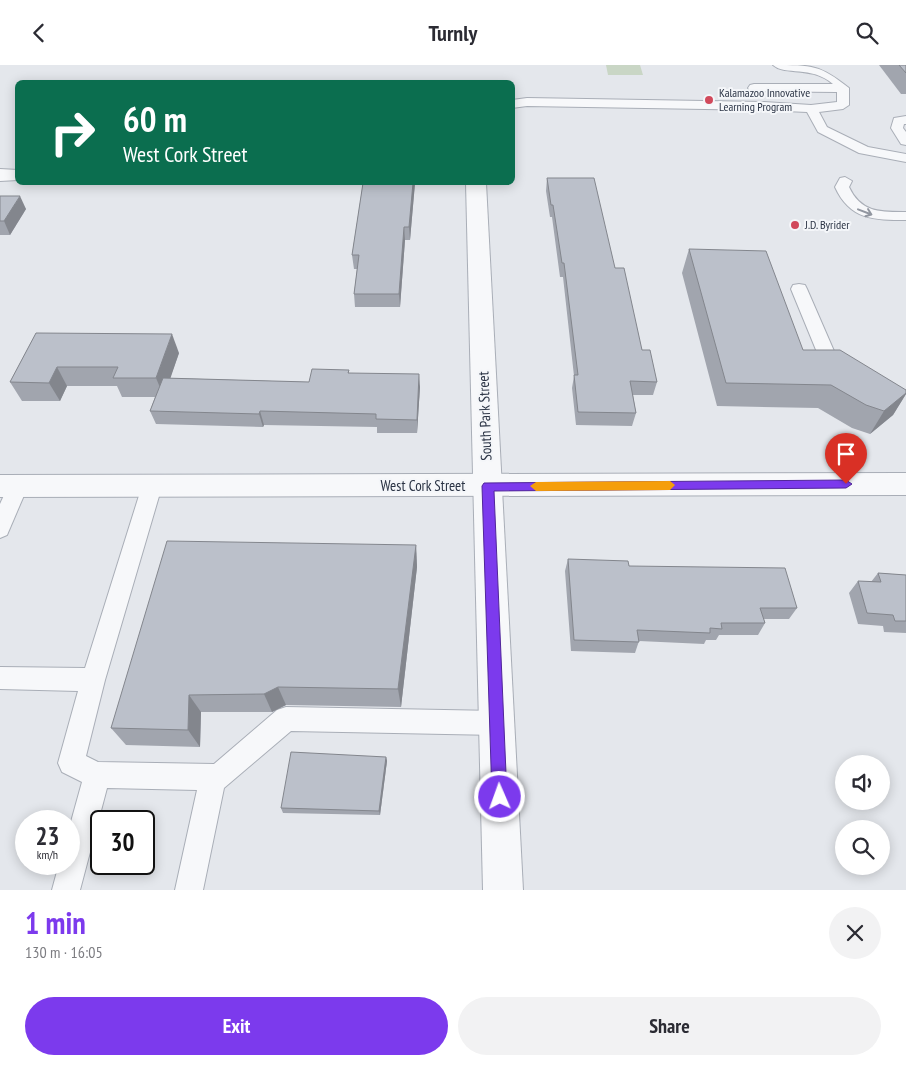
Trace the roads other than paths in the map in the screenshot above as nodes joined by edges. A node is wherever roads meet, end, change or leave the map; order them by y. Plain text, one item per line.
1 (780, 65) edge
2 (754, 88) dead end
3 (843, 88) junction
4 (515, 104) edge
5 (811, 109) junction
6 (906, 120) edge
7 (906, 141) edge
8 (906, 158) edge
9 (845, 181) dead end
10 (476, 185) edge
11 (906, 215) edge
12 (799, 289) dead end
13 (855, 377) edge
14 (906, 484) edge
15 (9, 486) edge
16 (152, 486) junction
17 (488, 486) junction
18 (0, 529) edge
19 (0, 678) edge
20 (93, 680) junction
21 (497, 723) junction
22 (97, 775) junction
23 (213, 777) junction
24 (66, 890) edge
25 (189, 890) edge
26 (503, 890) edge

1 - 3 lane
2 - 3 lane
3 - 5 lane
4 - 5 lane
5 - 8 lane
6 - 7 lane
9 -> 11 lane
10 - 17 street, South Park Street
12 - 13 lane
14 - 17 street, West Cork Street
15 - 16 street, West Cork Street
15 - 18 lane
16 - 17 street, West Cork Street
16 - 20 lane
17 - 21 street, South Park Street
19 - 20 lane
20 - 22 lane
21 - 23 lane
21 - 26 street, South Park Street
22 - 23 lane
22 - 24 lane
23 - 25 lane

